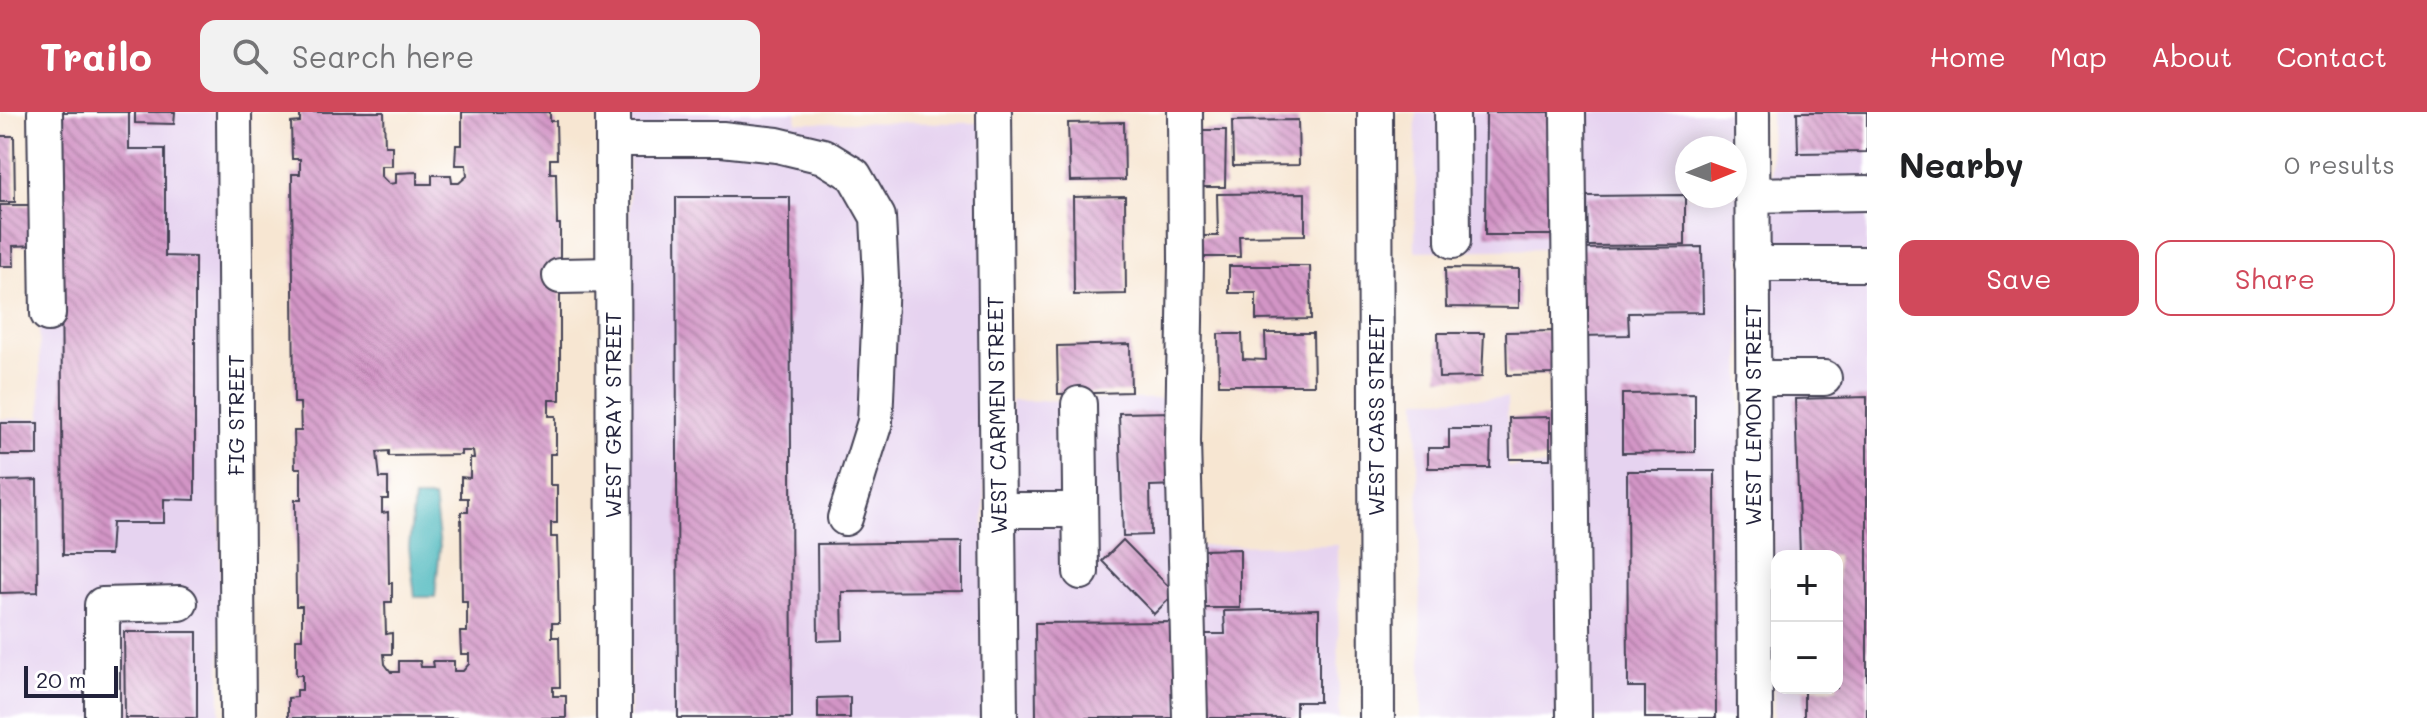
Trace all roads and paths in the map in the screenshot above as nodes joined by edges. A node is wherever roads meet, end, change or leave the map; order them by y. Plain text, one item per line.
1 (45, 112) edge
2 (234, 112) edge
3 (994, 112) edge
4 (1185, 112) edge
5 (1375, 112) edge
6 (1452, 112) edge
7 (1568, 112) edge
8 (1752, 112) edge
9 (613, 126) edge
10 (1867, 193) edge
11 (1752, 195) junction
12 (1453, 241) dead end
13 (1752, 264) junction
14 (1867, 264) edge
15 (613, 275) junction
16 (560, 276) dead end
17 (48, 314) dead end
18 (1753, 378) junction
19 (1824, 378) dead end
20 (1079, 404) dead end
21 (998, 510) junction
22 (1080, 510) junction
23 (845, 518) dead end
24 (1081, 572) dead end
25 (180, 603) dead end
26 (102, 718) edge
27 (238, 718) edge
28 (614, 718) edge
29 (1000, 718) edge
30 (1190, 718) edge
31 (1377, 718) edge
32 (1574, 718) edge
33 (1755, 718) edge

1 - 17 street
2 - 27 street, FIG STREET
3 - 21 street, WEST CARMEN STREET
4 - 30 street
5 - 31 street, WEST CASS STREET
6 - 12 street
7 - 32 street
8 - 11 street, WEST LEMON STREET
9 - 15 street, WEST GRAY STREET
9 - 23 street
10 - 11 street
11 - 13 street, WEST LEMON STREET
13 - 14 street
13 - 18 street, WEST LEMON STREET
15 - 16 street
15 - 28 street, WEST GRAY STREET
18 - 19 street
18 - 33 street, WEST LEMON STREET
20 - 22 street
21 - 22 street
21 - 29 street, WEST CARMEN STREET
22 - 24 street
25 - 26 street

